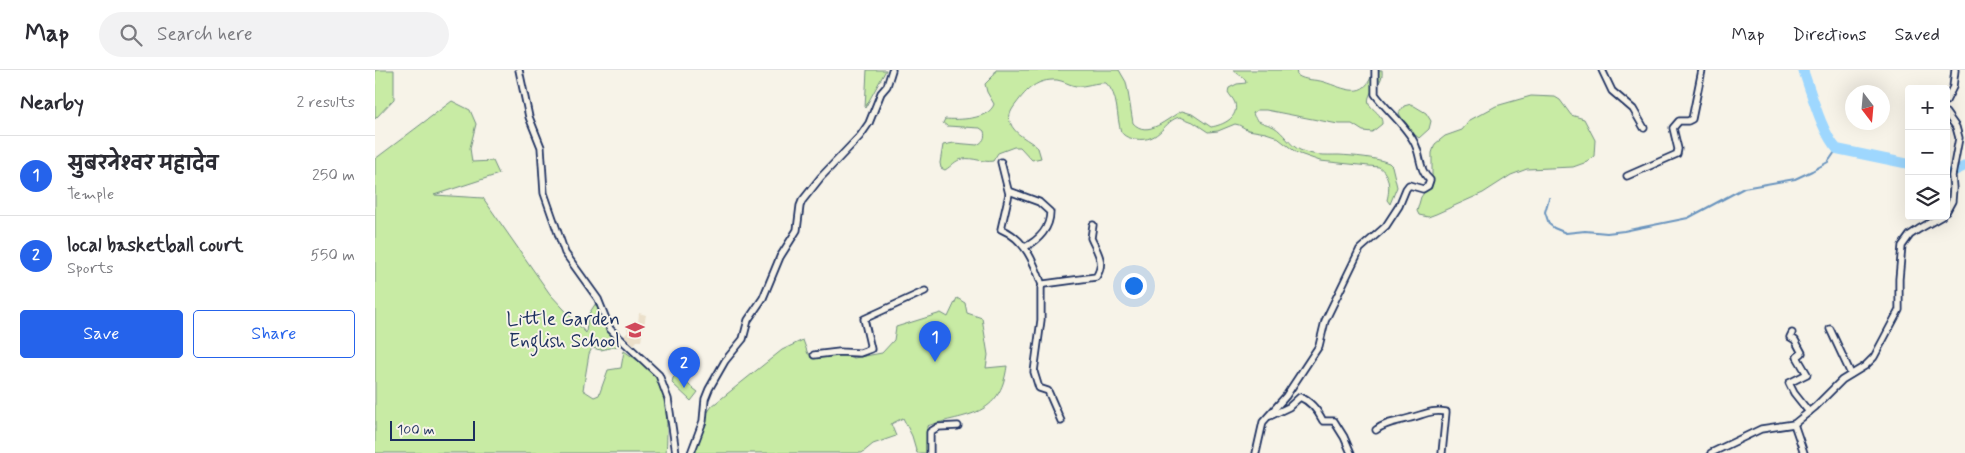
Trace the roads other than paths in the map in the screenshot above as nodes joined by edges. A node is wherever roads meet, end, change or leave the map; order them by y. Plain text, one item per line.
1 (519, 70) edge
2 (892, 70) edge
3 (1375, 70) edge
4 (1602, 70) edge
5 (1702, 70) edge
6 (1955, 70) edge
7 (1950, 93) edge
8 (1950, 119) edge
9 (1645, 128) dead end
10 (1001, 162) dead end
11 (1627, 176) dead end
12 (1009, 191) junction
13 (1950, 205) edge
14 (1935, 220) edge
15 (1093, 225) dead end
16 (1025, 247) junction
17 (1041, 285) junction
18 (925, 291) dead end
19 (1830, 329) dead end
20 (1792, 333) dead end
21 (814, 355) dead end
22 (1851, 374) junction
23 (1809, 412) junction
24 (1267, 417) junction
25 (1061, 421) dead end
26 (1794, 424) junction
27 (958, 426) dead end
28 (1376, 430) dead end
29 (676, 453) edge
30 (691, 453) edge
31 (930, 453) edge
32 (1256, 453) edge
33 (1351, 453) edge
34 (1442, 453) edge
35 (1711, 453) edge
36 (1803, 453) edge

1 - 29 street
2 - 30 street
3 - 24 street
4 - 9 street
5 - 11 street
6 - 7 street
8 - 13 street
10 - 12 street
12 - 16 street
12 - 16 street
14 - 22 street
15 - 17 street
16 - 17 street
17 - 25 street
18 - 21 street
19 - 22 street
20 - 23 street
22 - 23 street
23 - 26 street
24 - 32 street
24 - 33 street
26 - 35 street
26 - 36 street
27 - 31 street
28 - 34 street

